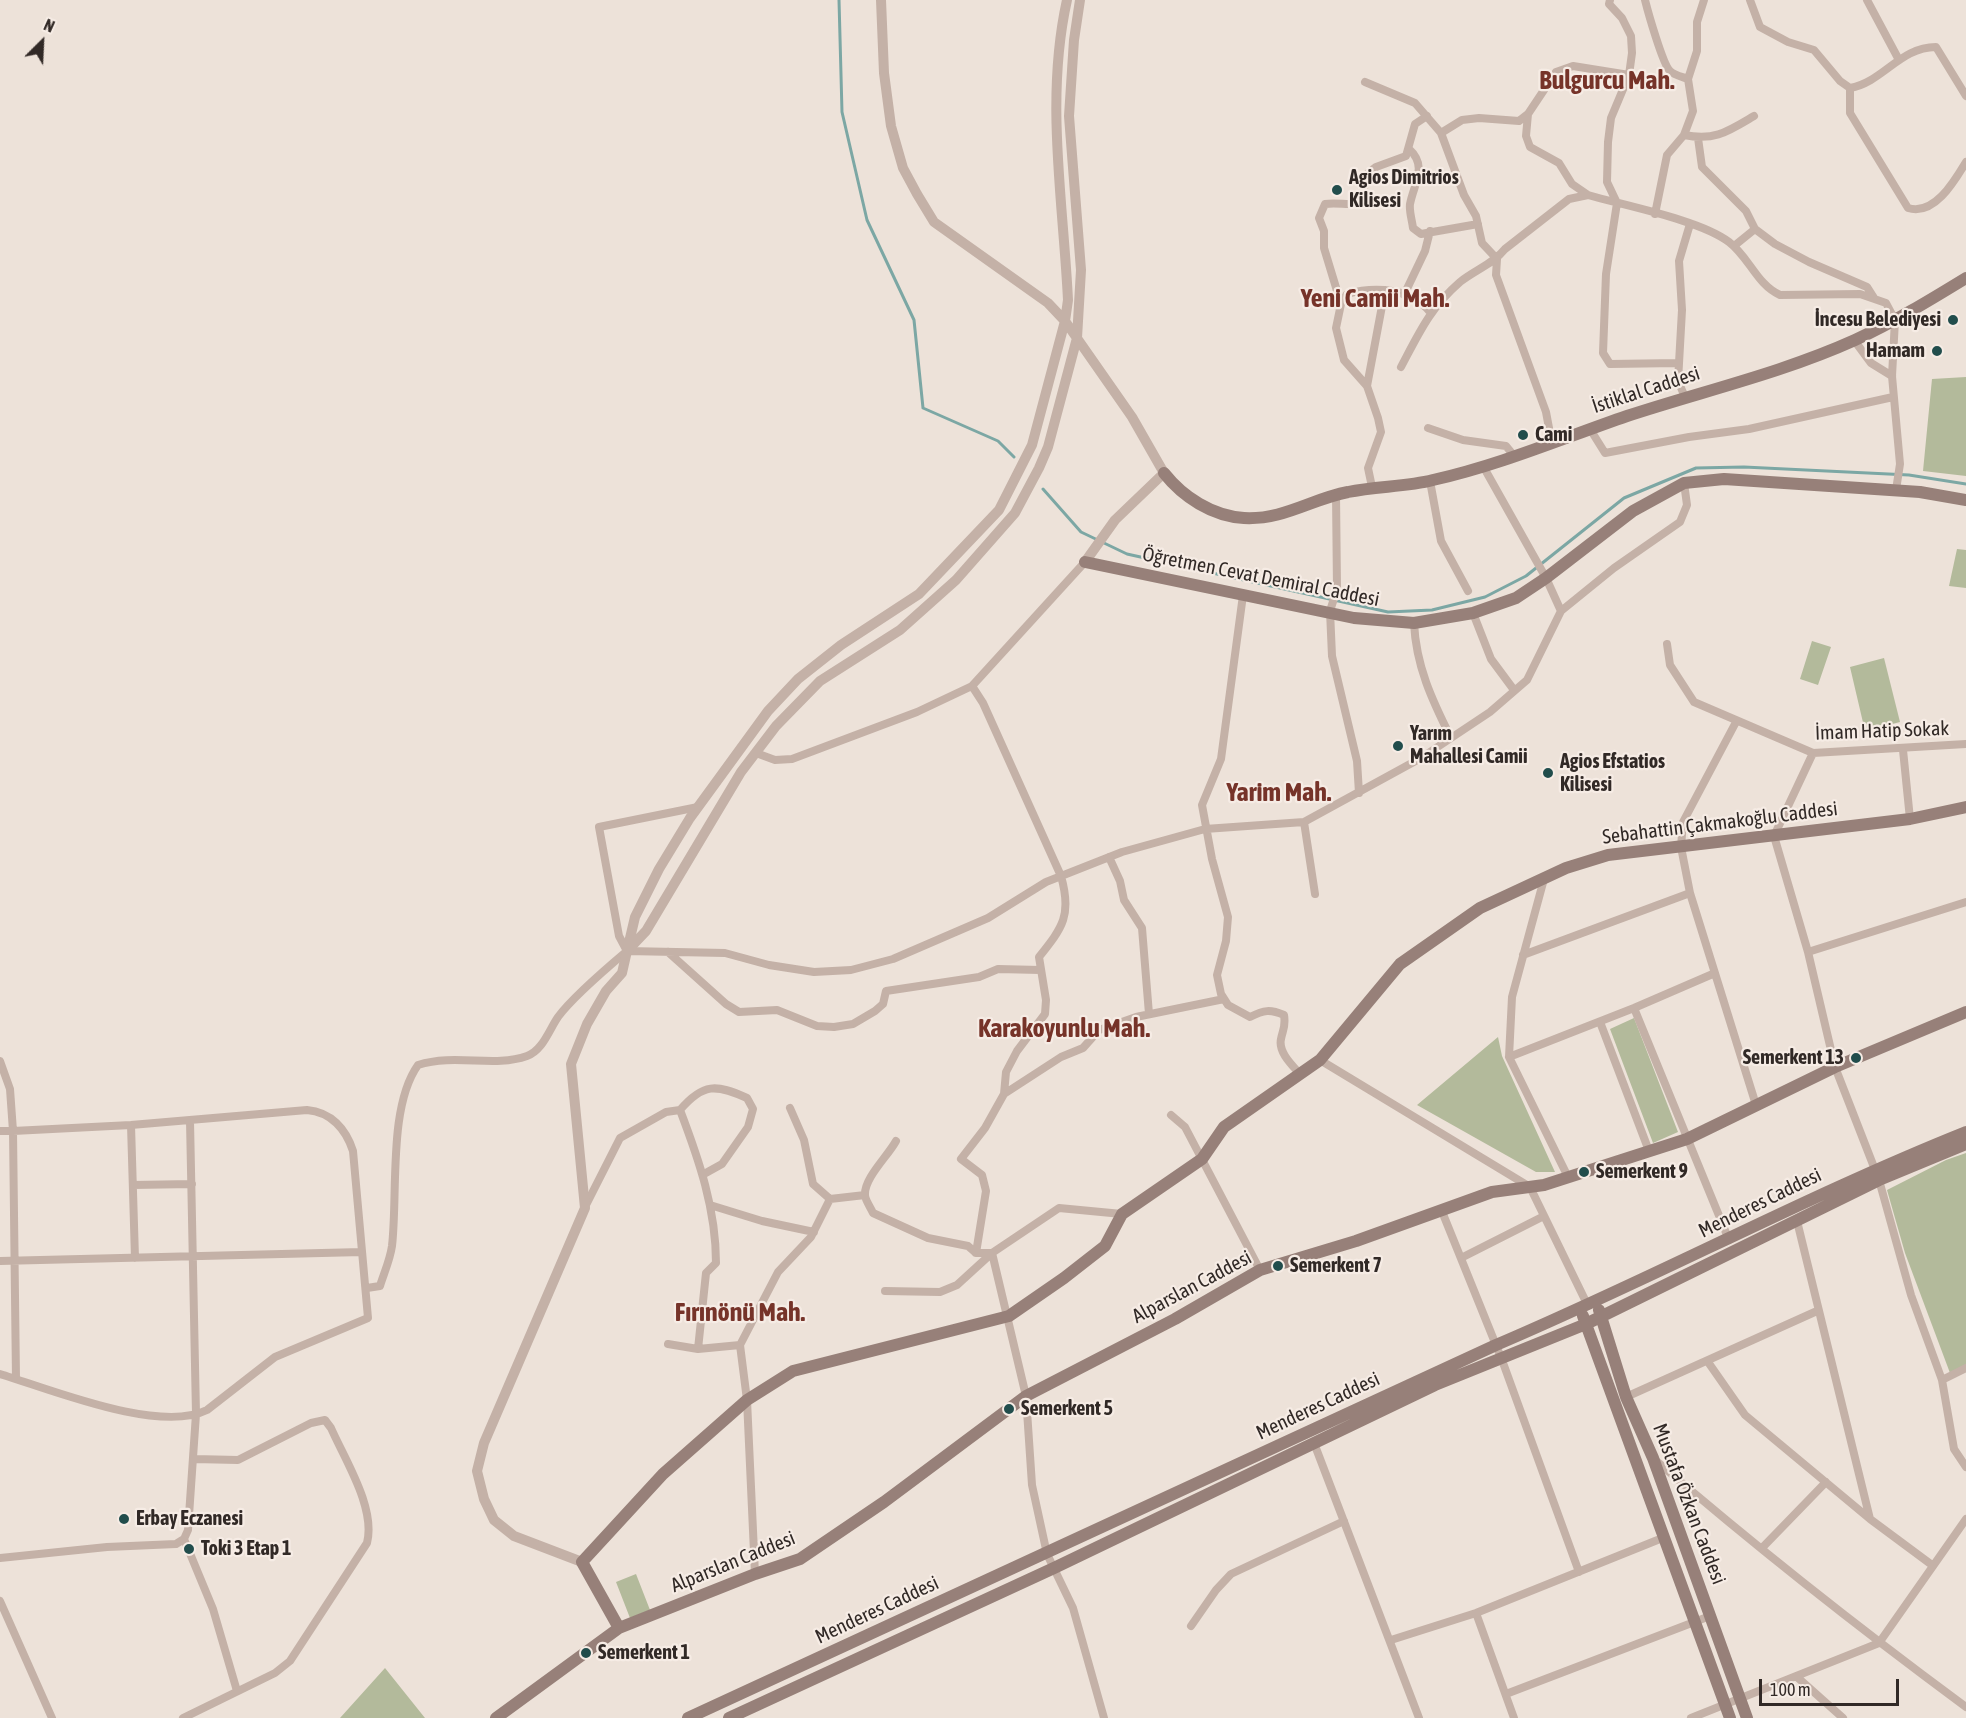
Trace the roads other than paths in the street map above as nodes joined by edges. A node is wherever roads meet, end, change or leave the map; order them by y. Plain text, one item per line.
1 (882, 0) edge
2 (1067, 0) edge
3 (1080, 0) edge
4 (1610, 0) edge
5 (1645, 0) edge
6 (1704, 0) edge
7 (1750, 0) edge
8 (1867, 0) edge
9 (1899, 60) junction
10 (1629, 75) junction
11 (1688, 79) junction
12 (1365, 81) dead end
13 (1850, 88) junction
14 (1966, 96) edge
15 (1528, 114) junction
16 (1427, 116) junction
17 (1754, 116) dead end
18 (1440, 133) junction
19 (1684, 135) junction
20 (1698, 138) junction
21 (1409, 149) junction
22 (1966, 162) edge
23 (1588, 195) junction
24 (1617, 203) junction
25 (1655, 214) junction
26 (1478, 224) junction
27 (1690, 224) junction
28 (1755, 229) junction
29 (1430, 231) junction
30 (1734, 246) junction
31 (1497, 259) junction
32 (1966, 278) edge
33 (1385, 290) junction
34 (1404, 295) junction
35 (1874, 299) junction
36 (1341, 304) junction
37 (1430, 312) junction
38 (1895, 320) junction
39 (1065, 321) junction
40 (1077, 338) junction
41 (1854, 340) junction
42 (1678, 363) junction
43 (1401, 367) dead end
44 (1892, 376) junction
45 (1367, 386) junction
46 (1684, 397) junction
47 (1893, 397) junction
48 (1428, 428) dead end
49 (1590, 429) junction
50 (1552, 444) junction
51 (1515, 457) junction
52 (1483, 466) junction
53 (1164, 473) junction
54 (1430, 481) junction
55 (1684, 483) junction
56 (1897, 486) junction
57 (1372, 487) junction
58 (1336, 494) junction
59 (1966, 500) edge
60 (1085, 562) junction
61 (1545, 576) junction
62 (1468, 591) dead end
63 (1243, 595) junction
64 (1330, 611) junction
65 (1561, 611) junction
66 (1473, 613) junction
67 (1414, 623) junction
68 (1667, 644) dead end
69 (972, 686) junction
70 (1514, 690) junction
71 (1736, 722) junction
72 (1451, 738) junction
73 (1966, 744) edge
74 (1903, 750) junction
75 (756, 753) junction
76 (1813, 753) junction
77 (1359, 793) junction
78 (698, 807) junction
79 (1966, 807) edge
80 (1910, 819) junction
81 (1304, 822) junction
82 (1205, 829) junction
83 (1774, 836) junction
84 (1681, 847) junction
85 (1109, 857) junction
86 (1061, 876) junction
87 (1544, 879) junction
88 (1690, 893) junction
89 (1315, 894) dead end
90 (1966, 902) edge
91 (627, 951) junction
92 (669, 952) junction
93 (1808, 952) junction
94 (1523, 955) junction
95 (1040, 970) junction
96 (1715, 972) junction
97 (1224, 999) junction
98 (1634, 1008) junction
99 (1966, 1012) edge
100 (1149, 1014) junction
101 (1600, 1022) junction
102 (1509, 1057) junction
103 (0, 1060) edge
104 (1320, 1060) junction
105 (1834, 1067) junction
106 (1300, 1074) junction
107 (1004, 1094) junction
108 (1756, 1105) junction
109 (790, 1108) dead end
110 (681, 1110) junction
111 (1171, 1115) dead end
112 (190, 1121) junction
113 (131, 1125) junction
114 (0, 1131) edge
115 (13, 1131) junction
116 (1966, 1132) edge
117 (1687, 1139) junction
118 (896, 1141) dead end
119 (1966, 1144) edge
120 (1649, 1151) junction
121 (1202, 1159) junction
122 (704, 1174) junction
123 (1876, 1175) junction
124 (1568, 1177) junction
125 (192, 1184) junction
126 (133, 1185) junction
127 (1530, 1187) junction
128 (865, 1195) junction
129 (830, 1199) junction
130 (710, 1205) junction
131 (585, 1208) junction
132 (1441, 1209) junction
133 (1122, 1214) junction
134 (1544, 1216) junction
135 (1797, 1221) junction
136 (814, 1232) junction
137 (1730, 1240) junction
138 (362, 1252) junction
139 (976, 1253) junction
140 (992, 1253) junction
141 (192, 1256) junction
142 (135, 1258) junction
143 (1461, 1258) junction
144 (0, 1261) edge
145 (16, 1261) junction
146 (1260, 1270) junction
147 (367, 1288) junction
148 (885, 1292) dead end
149 (1588, 1306) junction
150 (1817, 1311) junction
151 (1009, 1316) junction
152 (1602, 1316) junction
153 (1586, 1324) junction
154 (668, 1344) dead end
155 (740, 1345) junction
156 (698, 1349) junction
157 (1499, 1351) junction
158 (1708, 1362) junction
159 (1966, 1368) edge
160 (0, 1374) edge
161 (16, 1379) junction
162 (1942, 1380) junction
163 (1026, 1396) junction
164 (1626, 1397) junction
165 (747, 1400) junction
166 (196, 1414) junction
167 (1314, 1443) junction
168 (1653, 1458) junction
169 (194, 1459) junction
170 (1966, 1467) edge
171 (1826, 1482) junction
172 (1870, 1519) junction
173 (1966, 1519) edge
174 (1344, 1521) junction
175 (1665, 1537) junction
176 (184, 1539) junction
177 (1762, 1548) junction
178 (1047, 1554) junction
179 (0, 1558) edge
180 (582, 1562) junction
181 (1932, 1565) junction
182 (1054, 1568) junction
183 (1579, 1572) junction
184 (755, 1574) junction
185 (0, 1601) edge
186 (1476, 1613) junction
187 (1710, 1616) junction
188 (1694, 1621) junction
189 (1191, 1626) dead end
190 (619, 1628) junction
191 (1391, 1640) junction
192 (1879, 1643) junction
193 (1797, 1677) junction
194 (237, 1691) junction
195 (1506, 1694) junction
196 (1740, 1700) junction
197 (1725, 1705) junction
198 (1966, 1707) edge
199 (52, 1718) edge
200 (183, 1718) edge
201 (496, 1718) edge
202 (688, 1718) edge
203 (729, 1718) edge
204 (1104, 1718) edge
205 (1419, 1718) edge
206 (1514, 1718) edge
207 (1691, 1718) edge
208 (1730, 1718) edge
209 (1746, 1718) edge
210 (1843, 1718) edge

1 - 39 street
2 - 39 street
3 - 40 street
4 - 10 street
5 - 11 street
6 - 11 street
7 - 13 street
8 - 9 street
9 - 13 street
9 - 14 street
10 - 15 street
10 - 24 street
11 - 19 street
12 - 16 street
13 - 22 street
15 - 18 street
15 - 23 street
16 - 18 street
16 - 21 street
17 - 20 street
18 - 26 street
19 - 20 street
19 - 25 street
20 - 28 street
21 - 29 street
21 - 36 street
23 - 24 street
23 - 31 street
24 - 25 street
24 - 42 street
25 - 27 street
26 - 29 street
26 - 31 street
27 - 30 street
27 - 42 street
28 - 30 street
28 - 35 street
29 - 34 street
30 - 35 street
31 - 37 street
31 - 50 street
32 - 38 main road, İstiklal Caddesi
33 - 34 street
33 - 36 street
33 - 45 street
34 - 37 street
35 - 38 street
36 - 45 street
37 - 43 street
38 - 41 main road, İstiklal Caddesi
38 - 44 street
39 - 40 street
39 - 78 street
40 - 53 street
40 - 75 street
41 - 44 street
41 - 46 main road, İstiklal Caddesi
42 - 46 street
44 - 47 street
45 - 57 street
46 - 49 main road, İstiklal Caddesi
47 - 49 street
47 - 56 street
48 - 51 street
49 - 50 main road, İstiklal Caddesi
50 - 51 main road, İstiklal Caddesi
51 - 52 main road, İstiklal Caddesi
52 - 54 main road, İstiklal Caddesi
52 - 61 street
53 - 58 main road, İstiklal Caddesi
53 - 60 street
54 - 57 main road, İstiklal Caddesi
54 - 62 street
55 - 56 main road, Öğretmen Cevat Demiral Caddesi
55 - 61 main road, Öğretmen Cevat Demiral Caddesi
55 - 65 street
56 - 59 main road, Öğretmen Cevat Demiral Caddesi
57 - 58 main road, İstiklal Caddesi
58 - 64 street
60 - 63 main road, Öğretmen Cevat Demiral Caddesi
60 - 69 street
61 - 65 street
61 - 66 main road, Öğretmen Cevat Demiral Caddesi
63 - 64 main road, Öğretmen Cevat Demiral Caddesi
63 - 82 street
64 - 67 main road, Öğretmen Cevat Demiral Caddesi
64 - 77 street
65 - 70 street
66 - 67 main road, Öğretmen Cevat Demiral Caddesi
66 - 70 street
67 - 72 street
68 - 71 street, İmam Hatip Sokak
69 - 75 street
69 - 86 street
70 - 72 street
71 - 76 street, İmam Hatip Sokak
71 - 84 street
72 - 77 street
73 - 74 street, İmam Hatip Sokak
74 - 76 street, İmam Hatip Sokak
74 - 80 street
75 - 91 street
76 - 83 street
77 - 81 street
78 - 91 street
78 - 91 street
79 - 80 main road, Sebahattin Çakmakoğlu Caddesi
80 - 83 main road, Sebahattin Çakmakoğlu Caddesi
81 - 82 street
81 - 89 street
82 - 85 street
82 - 97 street
83 - 84 main road, Sebahattin Çakmakoğlu Caddesi
83 - 93 street
84 - 87 main road, Sebahattin Çakmakoğlu Caddesi
84 - 88 street
85 - 86 street
85 - 100 street
86 - 92 street
86 - 95 street
87 - 94 street
87 - 104 main road, Sebahattin Çakmakoğlu Caddesi
88 - 94 street
88 - 96 street
90 - 93 street
91 - 92 street
91 - 131 street
91 - 147 street
92 - 95 street
93 - 105 street
94 - 102 street
95 - 107 street
96 - 98 street
96 - 108 street
97 - 100 street
97 - 106 street
98 - 101 street
98 - 117 street
99 - 105 main road, Alparslan Caddesi
100 - 107 street
101 - 102 street
101 - 120 street
102 - 124 street
103 - 115 street
104 - 106 main road, Sebahattin Çakmakoğlu Caddesi
104 - 127 street
105 - 108 main road, Alparslan Caddesi
105 - 123 street
106 - 121 main road, Sebahattin Çakmakoğlu Caddesi
107 - 139 street
108 - 117 main road, Alparslan Caddesi
109 - 129 street
110 - 122 street
110 - 122 street
110 - 131 street
111 - 121 street
112 - 113 street
112 - 125 street
112 - 138 street
113 - 115 street
113 - 126 street
114 - 115 street
115 - 145 street
116 - 123 main road, Menderes Caddesi
117 - 120 main road, Alparslan Caddesi
117 - 137 street
118 - 128 street
119 - 123 main road, Menderes Caddesi
120 - 124 main road, Alparslan Caddesi
121 - 133 main road, Sebahattin Çakmakoğlu Caddesi
121 - 146 street
122 - 130 street
123 - 135 main road, Menderes Caddesi
123 - 137 main road, Menderes Caddesi
123 - 162 street
124 - 127 main road, Alparslan Caddesi
125 - 126 street
125 - 141 street
126 - 142 street
127 - 132 main road, Alparslan Caddesi
127 - 134 street
128 - 129 street
128 - 139 street
129 - 136 street
130 - 136 street
130 - 156 street
131 - 180 street
132 - 143 street
132 - 146 main road, Alparslan Caddesi
133 - 140 street
133 - 151 main road, Sebahattin Çakmakoğlu Caddesi
134 - 143 street
134 - 149 street
135 - 150 street
135 - 152 main road, Menderes Caddesi
136 - 155 street
137 - 149 main road, Menderes Caddesi
138 - 141 street
138 - 147 street
139 - 140 street
140 - 148 street
140 - 151 street
141 - 142 street
141 - 166 street
142 - 145 street
143 - 157 street
144 - 145 street
145 - 161 street
146 - 163 main road, Alparslan Caddesi
147 - 166 street
149 - 152 main road, Mustafa Özkan Caddesi
149 - 153 main road, Mustafa Özkan Caddesi
149 - 157 main road, Menderes Caddesi
150 - 158 street
150 - 172 street
151 - 163 street
151 - 165 main road, Sebahattin Çakmakoğlu Caddesi
152 - 153 main road, Menderes Caddesi
152 - 164 main road, Mustafa Özkan Caddesi
153 - 157 main road, Menderes Caddesi
153 - 175 main road, Mustafa Özkan Caddesi
154 - 156 street
155 - 156 street
155 - 165 street
157 - 167 main road, Menderes Caddesi
157 - 178 main road, Menderes Caddesi
157 - 183 street
158 - 164 street
158 - 171 street
159 - 162 street
160 - 161 street
161 - 166 street
162 - 170 street
163 - 178 street
163 - 184 main road, Alparslan Caddesi
164 - 168 main road, Mustafa Özkan Caddesi
165 - 180 main road, Sebahattin Çakmakoğlu Caddesi
165 - 184 street
166 - 169 street
167 - 174 street
167 - 182 main road, Menderes Caddesi
168 - 177 street
168 - 187 main road, Mustafa Özkan Caddesi
169 - 176 street
169 - 194 street
171 - 172 street
171 - 177 street
172 - 181 street
173 - 181 street
174 - 189 street
174 - 191 street
175 - 183 street
175 - 188 main road, Mustafa Özkan Caddesi
176 - 179 street
176 - 194 street
177 - 192 street
178 - 182 street
178 - 202 main road, Menderes Caddesi
180 - 190 main road
181 - 192 street
182 - 203 main road, Menderes Caddesi
182 - 204 street
183 - 186 street
184 - 190 main road, Alparslan Caddesi
185 - 199 street
186 - 191 street
186 - 195 street
187 - 188 street
187 - 196 main road, Mustafa Özkan Caddesi
188 - 195 street
188 - 197 main road, Mustafa Özkan Caddesi
190 - 201 main road, Alparslan Caddesi
191 - 205 street
192 - 193 street
192 - 198 street
193 - 196 street
193 - 210 street
194 - 200 street
195 - 206 street
196 - 197 street
196 - 209 main road, Mustafa Özkan Caddesi
197 - 207 street
197 - 208 main road, Mustafa Özkan Caddesi

